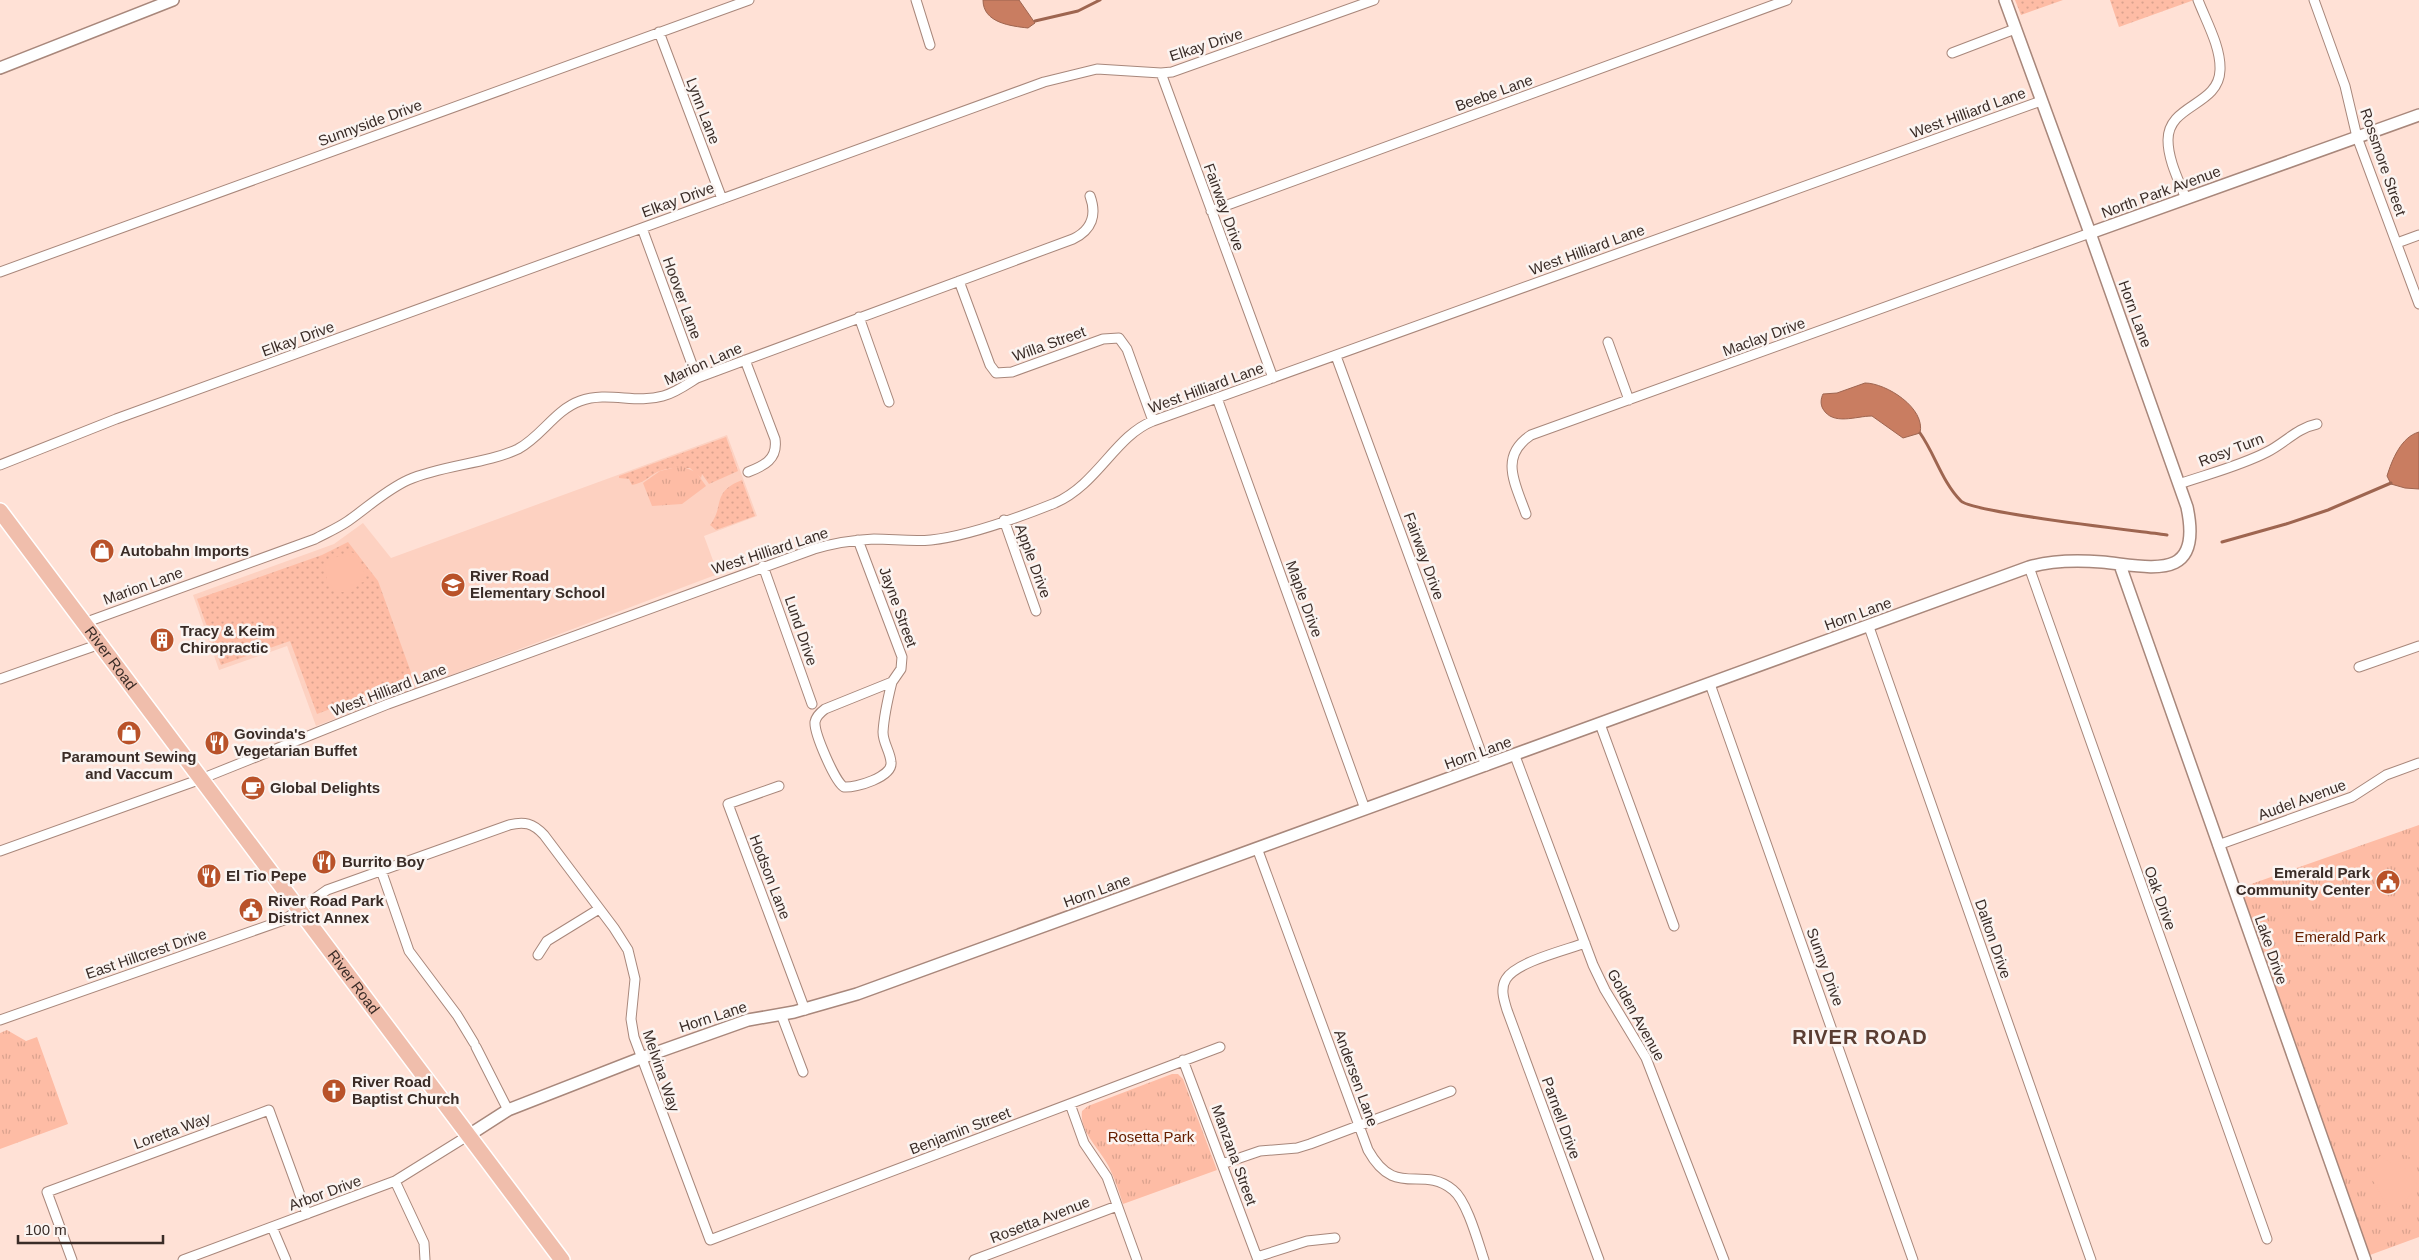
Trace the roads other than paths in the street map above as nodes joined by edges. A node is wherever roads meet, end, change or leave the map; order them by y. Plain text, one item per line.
1 (172, 0) edge
2 (749, 0) edge
3 (916, 0) edge
4 (1374, 0) edge
5 (1787, 0) edge
6 (2005, 0) edge
7 (2198, 0) edge
8 (2314, 0) edge
9 (2015, 29) junction
10 (659, 32) junction
11 (930, 45) dead end
12 (1952, 53) dead end
13 (0, 68) edge
14 (1161, 73) junction
15 (2041, 101) junction
16 (2419, 115) edge
17 (2357, 137) junction
18 (1090, 196) dead end
19 (722, 199) junction
20 (2186, 199) junction
21 (1211, 211) junction
22 (642, 228) junction
23 (2090, 234) junction
24 (2419, 236) edge
25 (2397, 243) junction
26 (0, 272) edge
27 (959, 281) junction
28 (2419, 304) edge
29 (859, 317) junction
30 (1128, 332) dead end
31 (1121, 340) junction
32 (1608, 342) dead end
33 (1336, 356) junction
34 (745, 360) junction
35 (697, 378) junction
36 (1273, 378) junction
37 (1217, 398) junction
38 (1629, 400) junction
39 (889, 402) dead end
40 (1153, 421) junction
41 (2317, 424) dead end
42 (0, 464) edge
43 (748, 472) dead end
44 (2179, 484) junction
45 (0, 511) edge
46 (1526, 514) dead end
47 (1004, 520) junction
48 (858, 540) junction
49 (2120, 565) junction
50 (763, 566) junction
51 (2029, 567) junction
52 (1036, 611) dead end
53 (84, 623) junction
54 (1869, 627) junction
55 (100, 644) junction
56 (2419, 646) edge
57 (2359, 667) dead end
58 (0, 679) edge
59 (892, 682) junction
60 (1710, 684) junction
61 (812, 704) dead end
62 (1600, 724) junction
63 (1515, 756) junction
64 (2419, 763) edge
65 (1486, 766) junction
66 (201, 779) junction
67 (779, 786) dead end
68 (1366, 809) junction
69 (524, 822) joint
70 (2218, 845) junction
71 (1257, 848) junction
72 (0, 851) edge
73 (381, 870) junction
74 (599, 909) junction
75 (300, 910) junction
76 (1674, 926) dead end
77 (1585, 943) junction
78 (538, 956) dead end
79 (805, 1010) junction
80 (781, 1014) junction
81 (0, 1020) edge
82 (1220, 1047) dead end
83 (641, 1058) junction
84 (1183, 1060) junction
85 (803, 1072) dead end
86 (1451, 1091) dead end
87 (1070, 1104) junction
88 (508, 1110) junction
89 (1359, 1125) junction
90 (469, 1135) junction
91 (1222, 1164) junction
92 (395, 1181) junction
93 (1117, 1206) junction
94 (307, 1214) junction
95 (272, 1227) junction
96 (1335, 1238) dead end
97 (2267, 1239) dead end
98 (710, 1240) joint
99 (1257, 1258) edge
100 (72, 1260) edge
101 (182, 1260) edge
102 (286, 1260) edge
103 (425, 1260) edge
104 (562, 1260) edge
105 (974, 1260) edge
106 (1137, 1260) edge
107 (1484, 1260) edge
108 (1599, 1260) edge
109 (1724, 1260) edge
110 (1913, 1260) edge
111 (2090, 1260) edge
112 (2365, 1260) edge

1 - 13 street
2 - 10 street, Sunnyside Drive
3 - 11 street
4 - 14 street, Elkay Drive
5 - 21 street, Beebe Lane
6 - 9 street, North Park Avenue
7 - 20 street
8 - 17 street, Rossmore Street
9 - 12 street
9 - 15 street, North Park Avenue
10 - 19 street, Lynn Lane
10 - 26 street, Sunnyside Drive
14 - 19 street, Elkay Drive
14 - 21 street, Fairway Drive
15 - 23 street, North Park Avenue
15 - 33 street, West Hilliard Lane
16 - 17 street, North Park Avenue
17 - 20 street, North Park Avenue
17 - 25 street, Rossmore Street
18 - 27 street, Marion Lane
19 - 22 street, Elkay Drive
20 - 23 street, North Park Avenue
21 - 36 street, Fairway Drive
22 - 35 street, Hoover Lane
22 - 42 street, Elkay Drive
23 - 38 street, Maclay Drive
23 - 44 street, Horn Lane
24 - 25 street
25 - 28 street, Rossmore Street
27 - 29 street, Marion Lane
27 - 31 street, Willa Street
29 - 34 street, Marion Lane
29 - 39 street
30 - 31 street
31 - 40 street
32 - 38 street
33 - 36 street, West Hilliard Lane
33 - 65 street, Fairway Drive
34 - 35 street, Marion Lane
34 - 43 street
35 - 53 street, Marion Lane
36 - 37 street, West Hilliard Lane
37 - 40 street, West Hilliard Lane
37 - 68 street, Maple Drive
38 - 46 street, Maclay Drive
40 - 47 street, West Hilliard Lane
41 - 44 street, Rosy Turn
44 - 49 street, Horn Lane
45 - 53 main road, River Road
47 - 48 street, West Hilliard Lane
47 - 52 street, Apple Drive
48 - 50 street, West Hilliard Lane
48 - 59 street, Jayne Street
49 - 51 street, Horn Lane
49 - 70 street, Lake Drive
50 - 61 street, Lund Drive
50 - 66 street, West Hilliard Lane
51 - 54 street, Horn Lane
51 - 97 street, Oak Drive
53 - 55 main road, River Road
54 - 60 street, Horn Lane
54 - 111 street, Dalton Drive
55 - 58 street
55 - 66 main road, River Road
56 - 57 street
59 - 59 street, Jayne Street
60 - 62 street, Horn Lane
60 - 110 street, Sunny Drive
62 - 63 street, Horn Lane
62 - 76 street
63 - 65 street, Horn Lane
63 - 77 street, Golden Avenue
64 - 70 street, Audel Avenue
65 - 68 street, Horn Lane
66 - 72 street, West Hilliard Lane
66 - 75 main road, River Road
67 - 79 street, Hodson Lane
68 - 71 street, Horn Lane
69 - 73 street, East Hillcrest Drive
69 - 74 street, Melvina Way
70 - 112 street, Lake Drive
71 - 79 street, Horn Lane
71 - 89 street, Andersen Lane
73 - 75 street, East Hillcrest Drive
73 - 88 street
74 - 78 street
74 - 83 street, Melvina Way
75 - 81 street, East Hillcrest Drive
75 - 90 main road, River Road
77 - 108 street, Parnell Drive
77 - 109 street, Golden Avenue
79 - 80 street, Horn Lane
80 - 83 street, Horn Lane
80 - 85 street
82 - 84 street, Benjamin Street
83 - 88 street, Horn Lane
83 - 98 street, Melvina Way
84 - 87 street, Benjamin Street
84 - 91 street, Manzana Street
86 - 89 street
87 - 93 street
87 - 98 street, Benjamin Street
88 - 90 street, Horn Lane
89 - 91 street
89 - 107 street, Andersen Lane
90 - 92 street, Arbor Drive
90 - 104 main road, River Road
91 - 99 street, Manzana Street
92 - 94 street, Arbor Drive
92 - 103 street
93 - 105 street, Rosetta Avenue
93 - 106 street
94 - 95 street, Arbor Drive
94 - 100 street, Loretta Way
95 - 101 street, Arbor Drive
95 - 102 street
96 - 99 street

